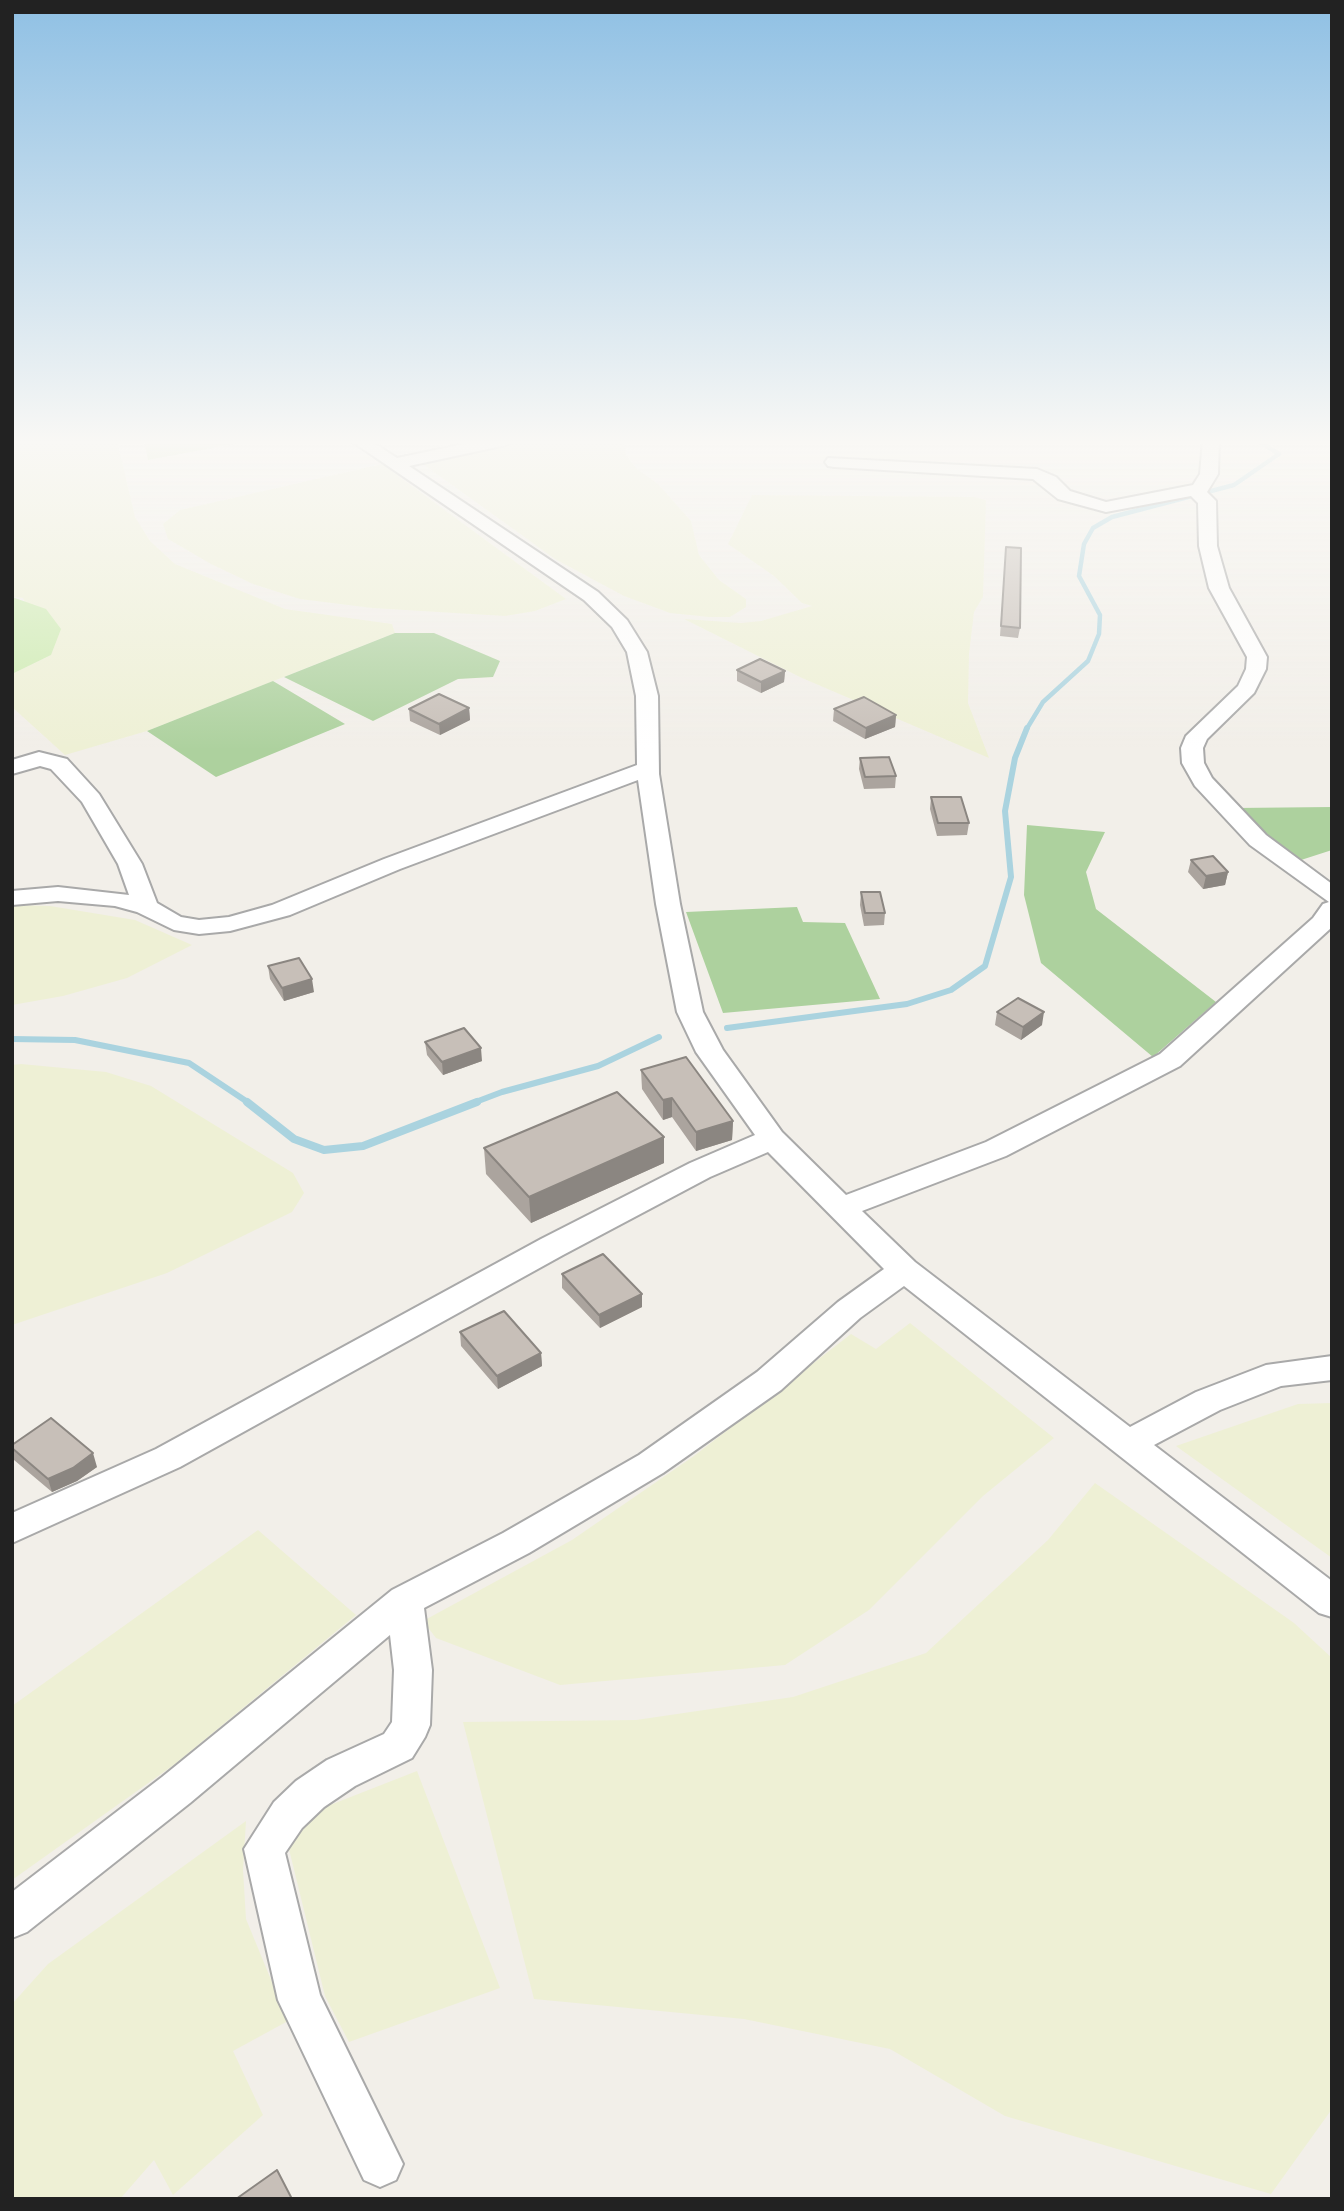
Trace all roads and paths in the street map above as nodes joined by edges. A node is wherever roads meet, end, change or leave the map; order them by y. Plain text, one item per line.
1 (513, 543) edge
2 (1208, 543) edge
3 (12, 767) edge
4 (648, 768) junction
5 (1332, 896) edge
6 (12, 898) edge
7 (146, 907) junction
8 (1332, 909) edge
9 (772, 1139) junction
10 (840, 1208) junction
11 (904, 1270) junction
12 (1332, 1368) edge
13 (1128, 1443) junction
14 (12, 1529) edge
15 (405, 1601) junction
16 (1332, 1602) edge
17 (12, 1918) edge
18 (380, 2164) dead end

1 - 4 street
2 - 5 street
3 - 7 street
4 - 7 street
4 - 9 street
6 - 7 street
8 - 10 street
9 - 10 street
9 - 14 street
10 - 11 street
11 - 13 street
11 - 15 street
12 - 13 street
13 - 16 street
15 - 17 street
15 - 18 street

